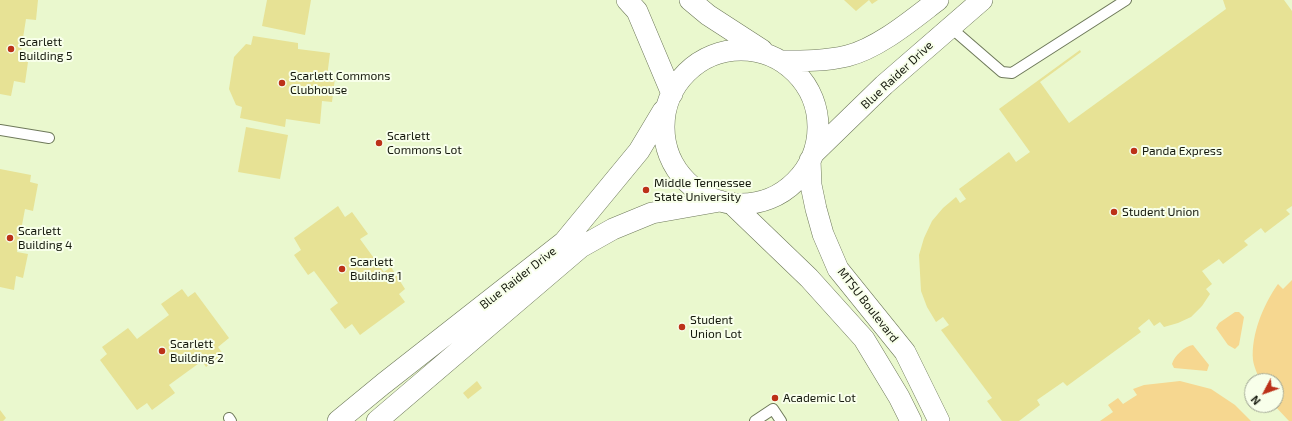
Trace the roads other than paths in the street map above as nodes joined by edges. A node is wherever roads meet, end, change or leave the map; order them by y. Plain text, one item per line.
1 (627, 0) edge
2 (690, 0) edge
3 (938, 0) edge
4 (982, 0) edge
5 (1126, 0) edge
6 (950, 27) junction
7 (775, 58) junction
8 (669, 100) junction
9 (0, 130) edge
10 (49, 138) dead end
11 (812, 156) junction
12 (725, 202) junction
13 (338, 421) edge
14 (377, 421) edge
15 (755, 421) edge
16 (781, 421) edge
17 (911, 421) edge
18 (939, 421) edge

1 - 8 street
2 - 7 street
3 - 7 street
4 - 6 street, Blue Raider Drive
5 - 6 lane
6 - 11 street, Blue Raider Drive
7 - 8 street, Blue Raider Drive
7 - 11 street
8 - 12 street
8 - 13 street, Blue Raider Drive
9 - 10 lane
11 - 12 street, Blue Raider Drive
11 - 18 street, MTSU Boulevard
12 - 14 street, Blue Raider Drive
12 - 17 street, MTSU Boulevard
15 - 16 lane

